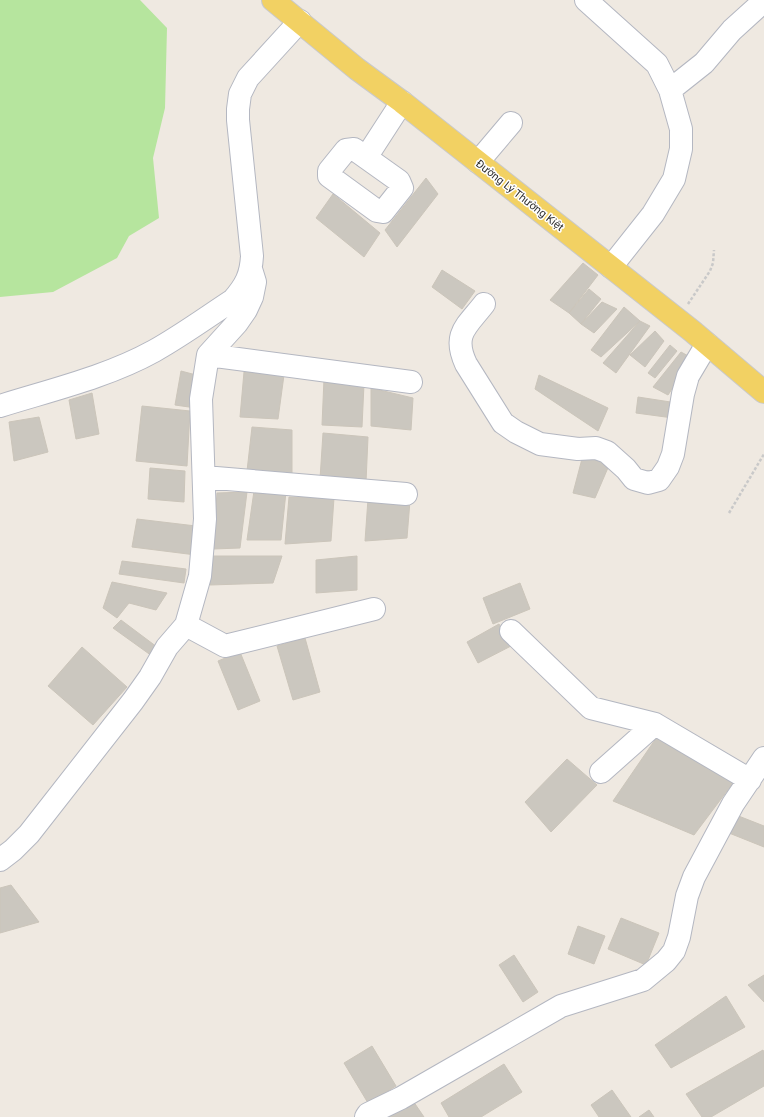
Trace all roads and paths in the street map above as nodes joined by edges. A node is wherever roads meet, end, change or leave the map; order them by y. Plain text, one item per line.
1 (273, 0) edge
2 (586, 0) edge
3 (764, 0) edge
4 (300, 21) junction
5 (670, 90) junction
6 (402, 102) junction
7 (511, 123) dead end
8 (366, 156) dead end
9 (478, 162) junction
10 (714, 250) dead end
11 (611, 267) junction
12 (251, 269) junction
13 (484, 304) dead end
14 (677, 319) junction
15 (707, 344) junction
16 (208, 355) junction
17 (411, 382) dead end
18 (764, 392) edge
19 (0, 406) edge
20 (764, 454) edge
21 (204, 478) junction
22 (406, 494) dead end
23 (729, 513) dead end
24 (374, 609) dead end
25 (186, 625) junction
26 (511, 631) dead end
27 (655, 724) junction
28 (764, 758) edge
29 (601, 772) dead end
30 (750, 780) junction
31 (0, 860) edge
32 (366, 1117) edge

1 - 4 main road, Đường Lý Thường Kiệt
2 - 5 street
3 - 5 street
4 - 6 main road, Đường Lý Thường Kiệt
4 - 12 street
5 - 11 street
6 - 8 street
6 - 9 main road, Đường Lý Thường Kiệt
7 - 9 street
9 - 11 main road, Đường Lý Thường Kiệt
10 - 14 path
11 - 14 main road, Đường Lý Thường Kiệt
12 - 16 street
12 - 19 street
13 - 15 street
14 - 15 main road, Đường Lý Thường Kiệt
15 - 18 main road, Đường Lý Thường Kiệt
16 - 17 street
16 - 21 street
20 - 23 path
21 - 22 street
21 - 25 street
24 - 25 street
25 - 31 street
26 - 27 street
27 - 29 street
27 - 30 street
28 - 30 street
30 - 32 street

